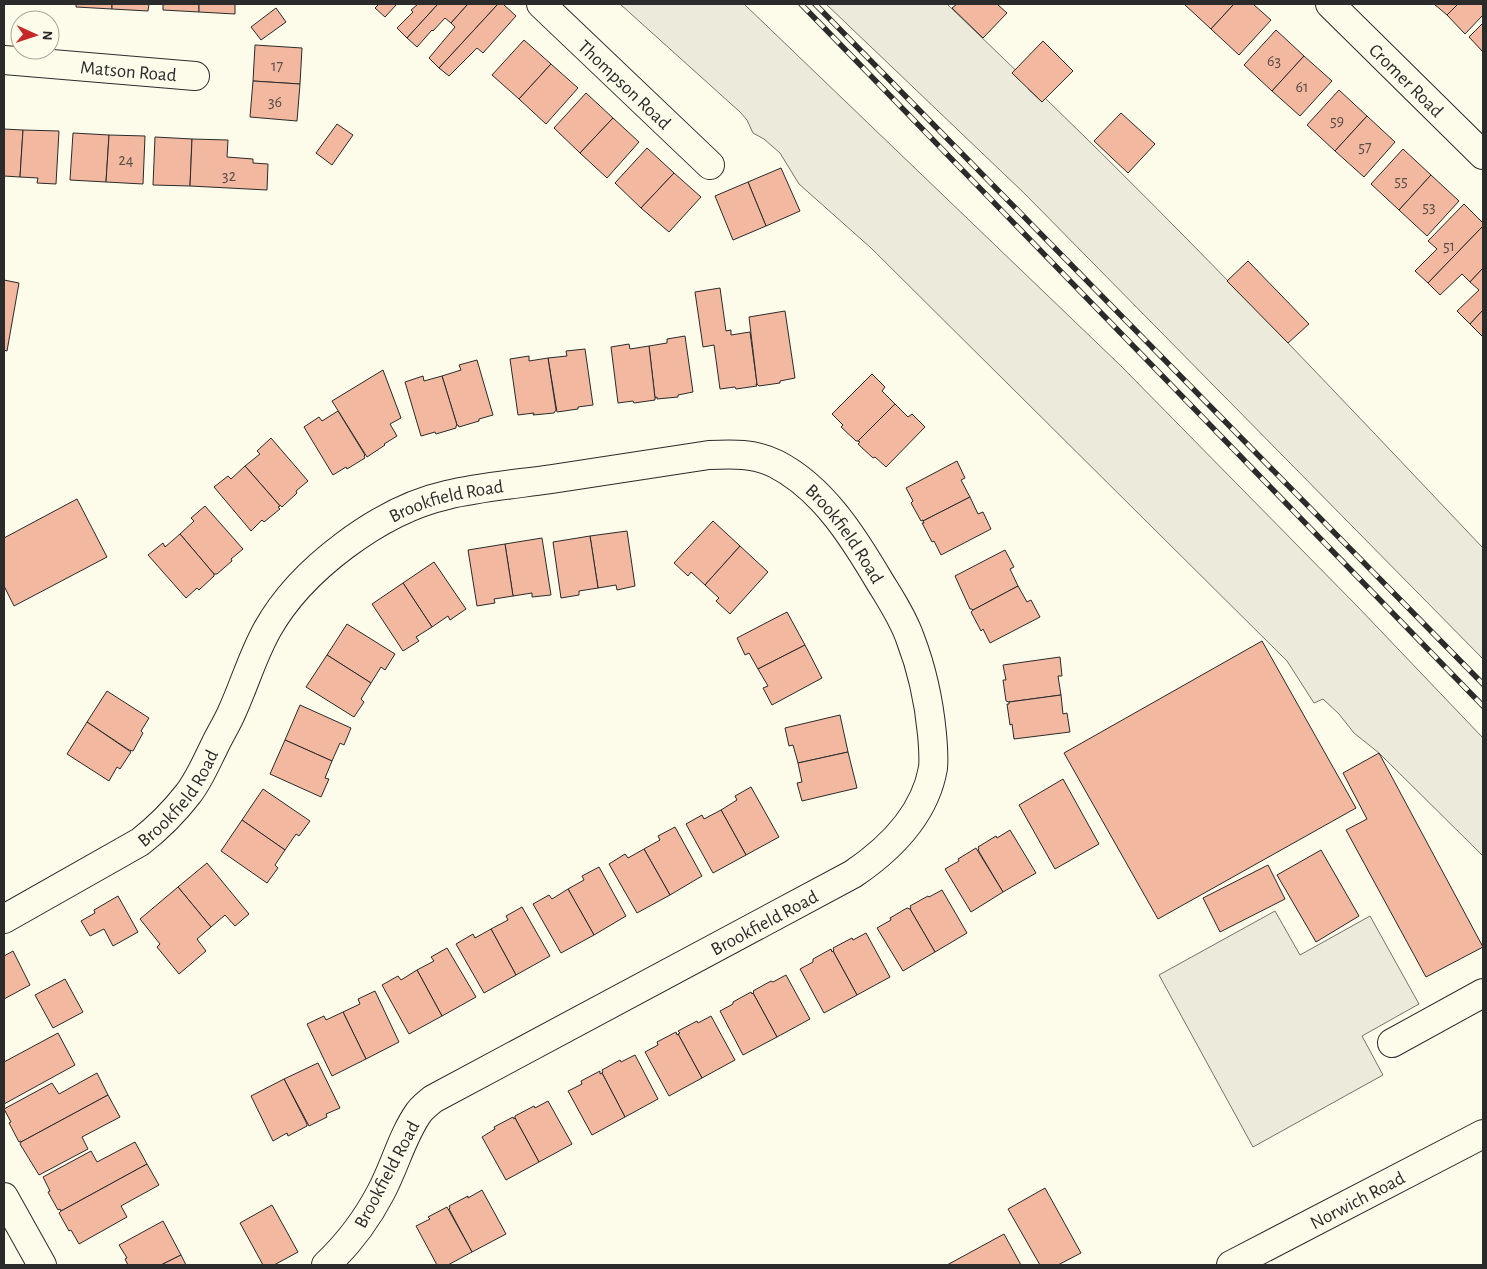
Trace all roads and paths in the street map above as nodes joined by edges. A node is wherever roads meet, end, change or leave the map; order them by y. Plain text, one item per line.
1 (541, 4) edge
2 (1330, 4) edge
3 (4, 60) edge
4 (195, 76) dead end
5 (1483, 155) edge
6 (710, 165) dead end
7 (4, 919) edge
8 (1483, 993) edge
9 (1392, 1043) dead end
10 (1483, 1134) edge
11 (4, 1197) edge
12 (42, 1265) edge
13 (326, 1265) edge
14 (1231, 1265) edge

1 - 6 street, Thompson Road
2 - 5 street, Cromer Road
3 - 4 street, Matson Road
7 - 13 street, Brookfield Road
8 - 9 street
10 - 14 street, Norwich Road
11 - 12 street

